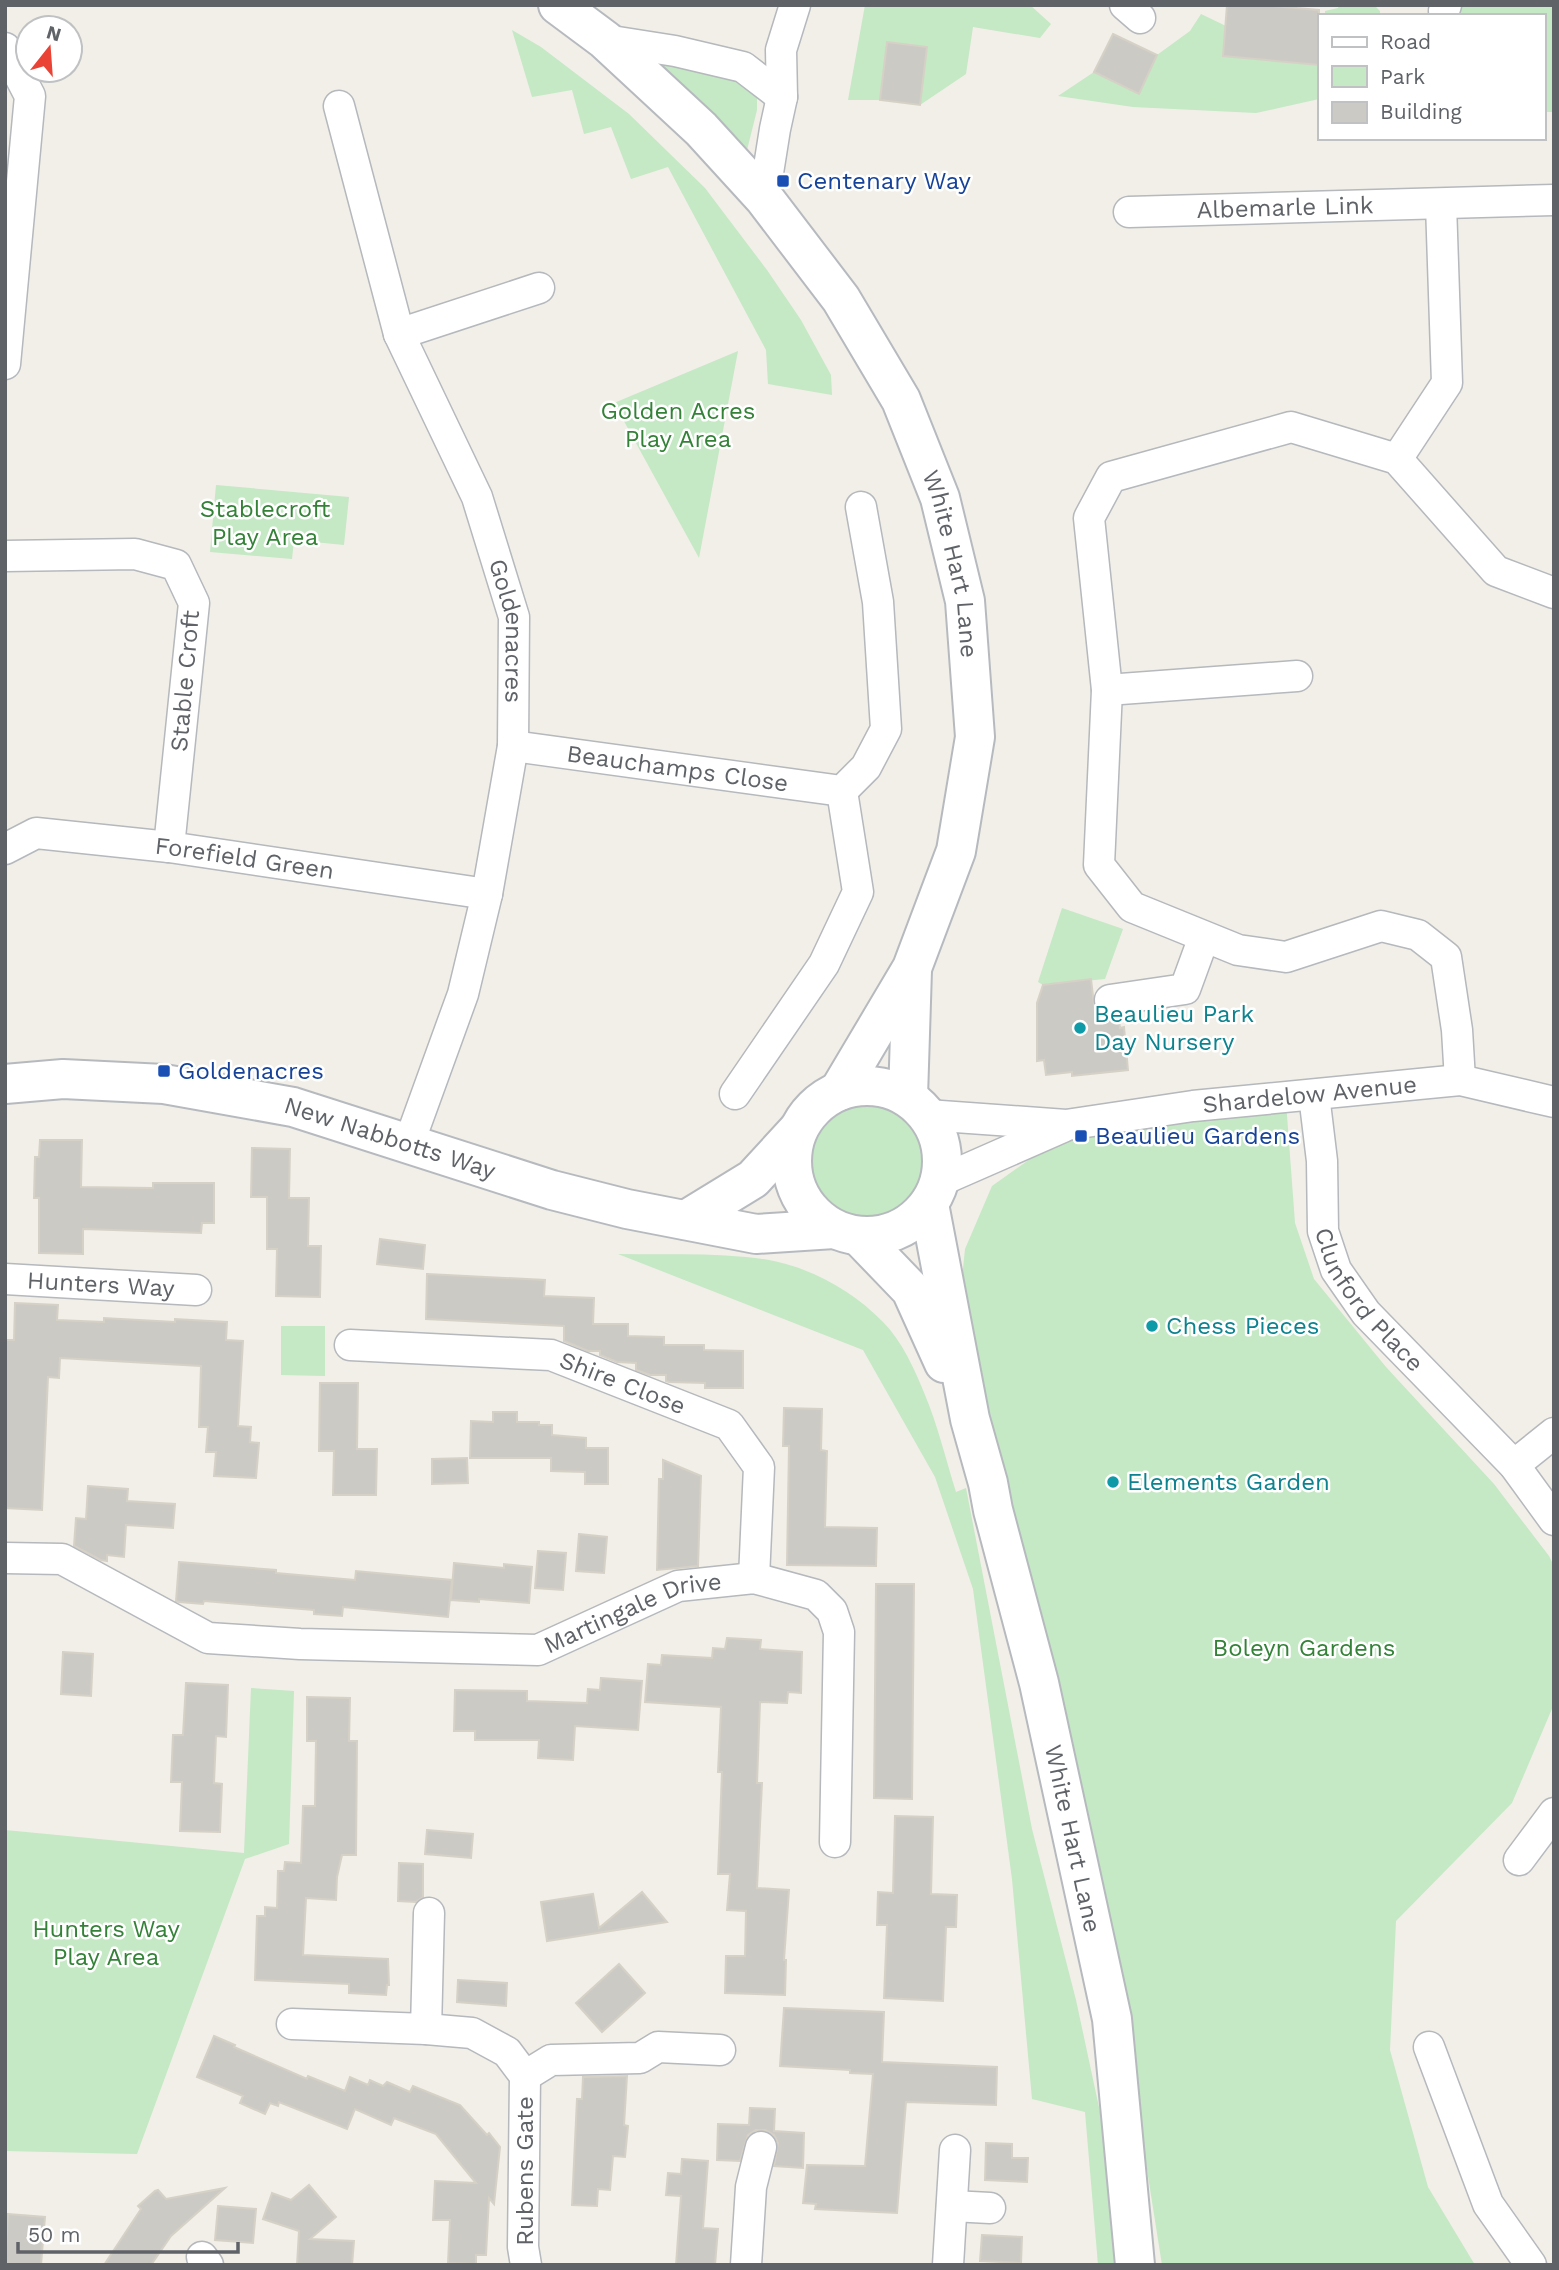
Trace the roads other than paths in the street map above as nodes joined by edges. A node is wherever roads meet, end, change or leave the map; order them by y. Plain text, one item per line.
1 (558, 5) edge
2 (795, 5) edge
3 (605, 40) junction
4 (5, 48) edge
5 (782, 97) junction
6 (339, 106) dead end
7 (764, 198) junction
8 (1554, 200) edge
9 (1441, 204) junction
10 (1129, 212) dead end
11 (539, 288) dead end
12 (399, 334) junction
13 (5, 364) edge
14 (1397, 459) junction
15 (861, 508) dead end
16 (5, 556) edge
17 (1554, 593) edge
18 (1297, 676) dead end
19 (1107, 690) junction
20 (513, 746) junction
21 (842, 791) junction
22 (169, 847) junction
23 (5, 849) edge
24 (487, 894) junction
25 (1204, 937) junction
26 (912, 968) junction
27 (1110, 1000) dead end
28 (1460, 1080) junction
29 (5, 1084) edge
30 (839, 1091) junction
31 (735, 1094) dead end
32 (1314, 1096) junction
33 (1554, 1102) edge
34 (918, 1106) junction
35 (1066, 1125) junction
36 (797, 1131) junction
37 (409, 1143) junction
38 (935, 1193) junction
39 (686, 1220) junction
40 (847, 1232) junction
41 (5, 1279) edge
42 (196, 1290) dead end
43 (350, 1345) dead end
44 (970, 1419) junction
45 (1554, 1433) edge
46 (1514, 1465) junction
47 (1554, 1520) edge
48 (5, 1558) edge
49 (754, 1578) junction
50 (1554, 1812) edge
51 (835, 1842) dead end
52 (1519, 1860) dead end
53 (429, 1913) dead end
54 (292, 2024) dead end
55 (426, 2029) junction
56 (1429, 2047) dead end
57 (720, 2050) dead end
58 (524, 2076) junction
59 (761, 2147) dead end
60 (955, 2150) dead end
61 (952, 2206) junction
62 (990, 2208) dead end
63 (526, 2265) edge
64 (747, 2265) edge
65 (948, 2265) edge
66 (1135, 2265) edge
67 (1531, 2265) edge

1 - 3 street, White Hart Lane
2 - 5 street
3 - 5 street, White Hart Lane
3 - 7 street, White Hart Lane
4 - 13 street
5 - 7 street
6 - 12 street, Goldenacres
7 - 26 street, White Hart Lane
8 - 9 street, Albemarle Link
9 - 10 street, Albemarle Link
9 - 14 street
11 - 12 street
12 - 20 street, Goldenacres
14 - 17 street
14 - 19 street
15 - 21 street
16 - 22 street, Stable Croft
18 - 19 street
19 - 25 street
20 - 21 street, Beauchamps Close
20 - 24 street, Goldenacres
21 - 31 street
22 - 23 street, Forefield Green
22 - 24 street, Forefield Green
24 - 37 street, Goldenacres
25 - 27 street
25 - 28 street
26 - 30 street, White Hart Lane
26 - 34 street, White Hart Lane
28 - 32 street, Shardelow Avenue
28 - 33 street, Shardelow Avenue
29 - 37 street, New Nabbotts Way
30 - 34 street
30 - 36 street
32 - 35 street, Shardelow Avenue
32 - 46 street, Clunford Place
34 - 35 street, Shardelow Avenue
34 - 38 street
35 - 38 street, Shardelow Avenue
36 - 39 street
36 - 40 street
37 - 39 street, New Nabbotts Way
38 - 40 street
38 - 44 street, White Hart Lane
39 - 40 street, New Nabbotts Way
40 - 44 street, White Hart Lane
41 - 42 street, Hunters Way
43 - 49 street, Shire Close
44 - 66 street, White Hart Lane
45 - 46 street
46 - 47 street, Clunford Place
48 - 49 street, Martingale Drive
49 - 51 street, Martingale Drive
50 - 52 street
53 - 55 street
54 - 55 street, Rubens Gate
55 - 58 street, Rubens Gate
56 - 67 street
57 - 58 street, Rubens Gate
58 - 63 street, Rubens Gate
59 - 64 street
60 - 61 street
61 - 62 street
61 - 65 street

